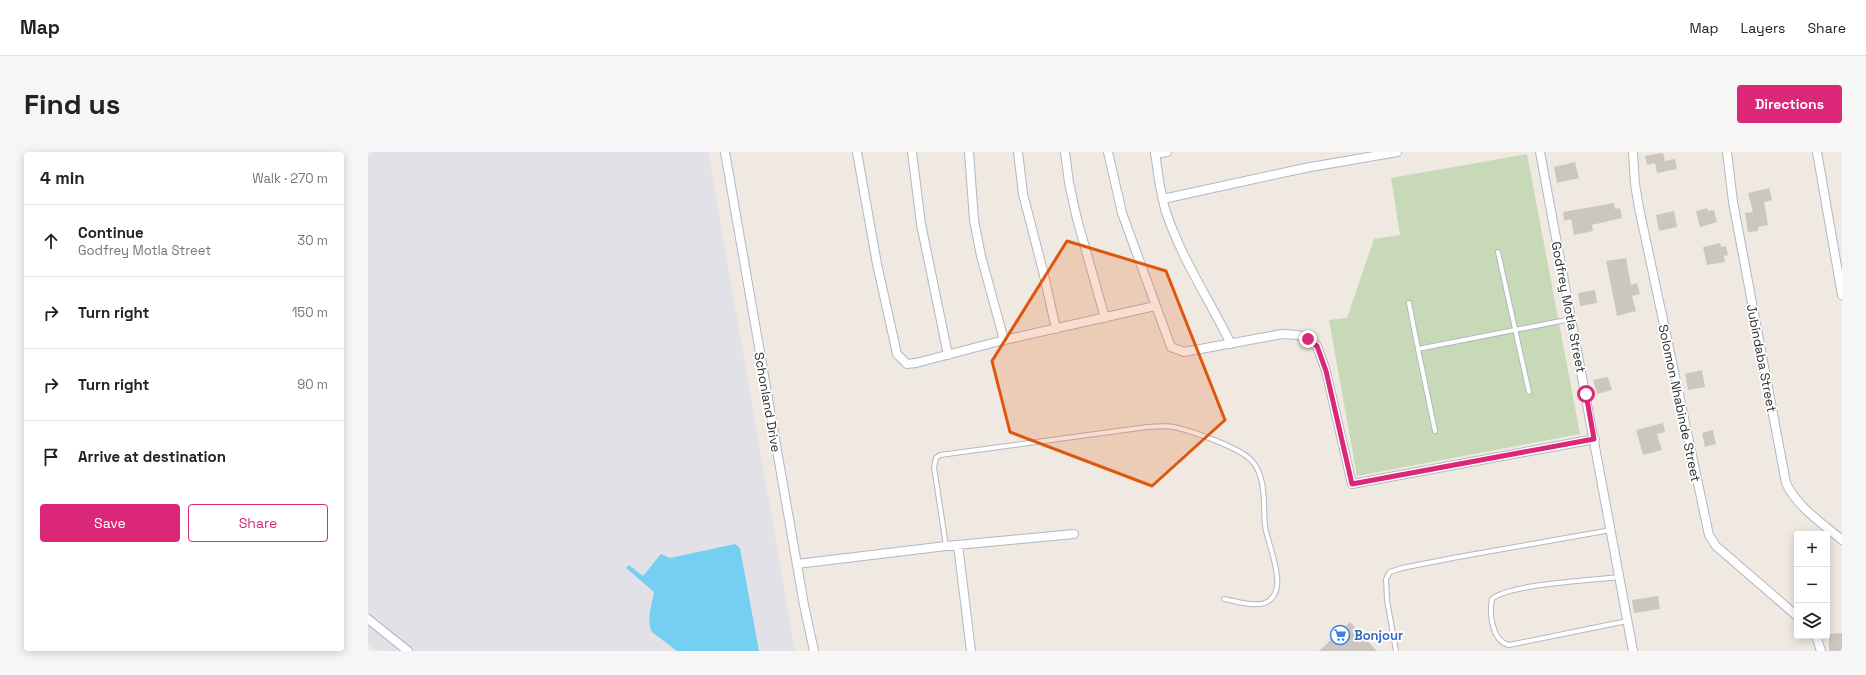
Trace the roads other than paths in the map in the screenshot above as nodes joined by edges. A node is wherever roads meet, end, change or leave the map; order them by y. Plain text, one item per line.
1 (725, 152) edge
2 (857, 152) edge
3 (912, 152) edge
4 (969, 152) edge
5 (1018, 152) edge
6 (1065, 152) edge
7 (1108, 152) edge
8 (1167, 152) edge
9 (1397, 152) edge
10 (1540, 152) edge
11 (1633, 152) edge
12 (1727, 152) edge
13 (1818, 152) edge
14 (1155, 153) edge
15 (1163, 199) junction
16 (1498, 252) dead end
17 (1842, 295) edge
18 (1409, 303) dead end
19 (1155, 306) junction
20 (1105, 318) junction
21 (1571, 320) junction
22 (1056, 329) junction
23 (1516, 329) junction
24 (1004, 340) junction
25 (1231, 344) junction
26 (1418, 349) junction
27 (948, 355) junction
28 (1529, 392) dead end
29 (1435, 431) dead end
30 (1594, 439) junction
31 (1612, 530) junction
32 (1074, 534) dead end
33 (1842, 540) edge
34 (958, 545) junction
35 (946, 546) junction
36 (797, 564) junction
37 (1620, 577) junction
38 (1224, 599) dead end
39 (1794, 613) edge
40 (368, 619) edge
41 (1628, 621) junction
42 (1817, 639) edge
43 (408, 651) edge
44 (814, 651) edge
45 (971, 651) edge
46 (1396, 651) edge
47 (1633, 651) edge
48 (1821, 651) edge

1 - 36 street, Schonland Drive
2 - 27 street
3 - 27 street
4 - 24 street
5 - 22 street
6 - 20 street
7 - 19 street
8 - 14 street
9 - 15 street
10 - 21 street, Godfrey Motla Street
11 - 39 street, Solomon Nhabinde Street
12 - 33 street, Jubindaba Street
13 - 17 street
14 - 15 street
15 - 25 street
16 - 23 lane
18 - 26 lane
19 - 20 street
19 - 25 street
20 - 22 street
21 - 23 lane
21 - 30 street, Godfrey Motla Street
22 - 24 street
23 - 26 lane
23 - 28 lane
24 - 27 street
25 - 30 street
26 - 29 lane
30 - 31 street, Godfrey Motla Street
31 - 37 street, Godfrey Motla Street
31 - 46 lane
32 - 34 street
34 - 35 street
34 - 45 street
35 - 36 street
35 - 38 lane
36 - 44 street, Schonland Drive
37 - 41 street, Godfrey Motla Street
37 - 41 lane
40 - 43 street
41 - 47 street, Godfrey Motla Street
42 - 48 street

